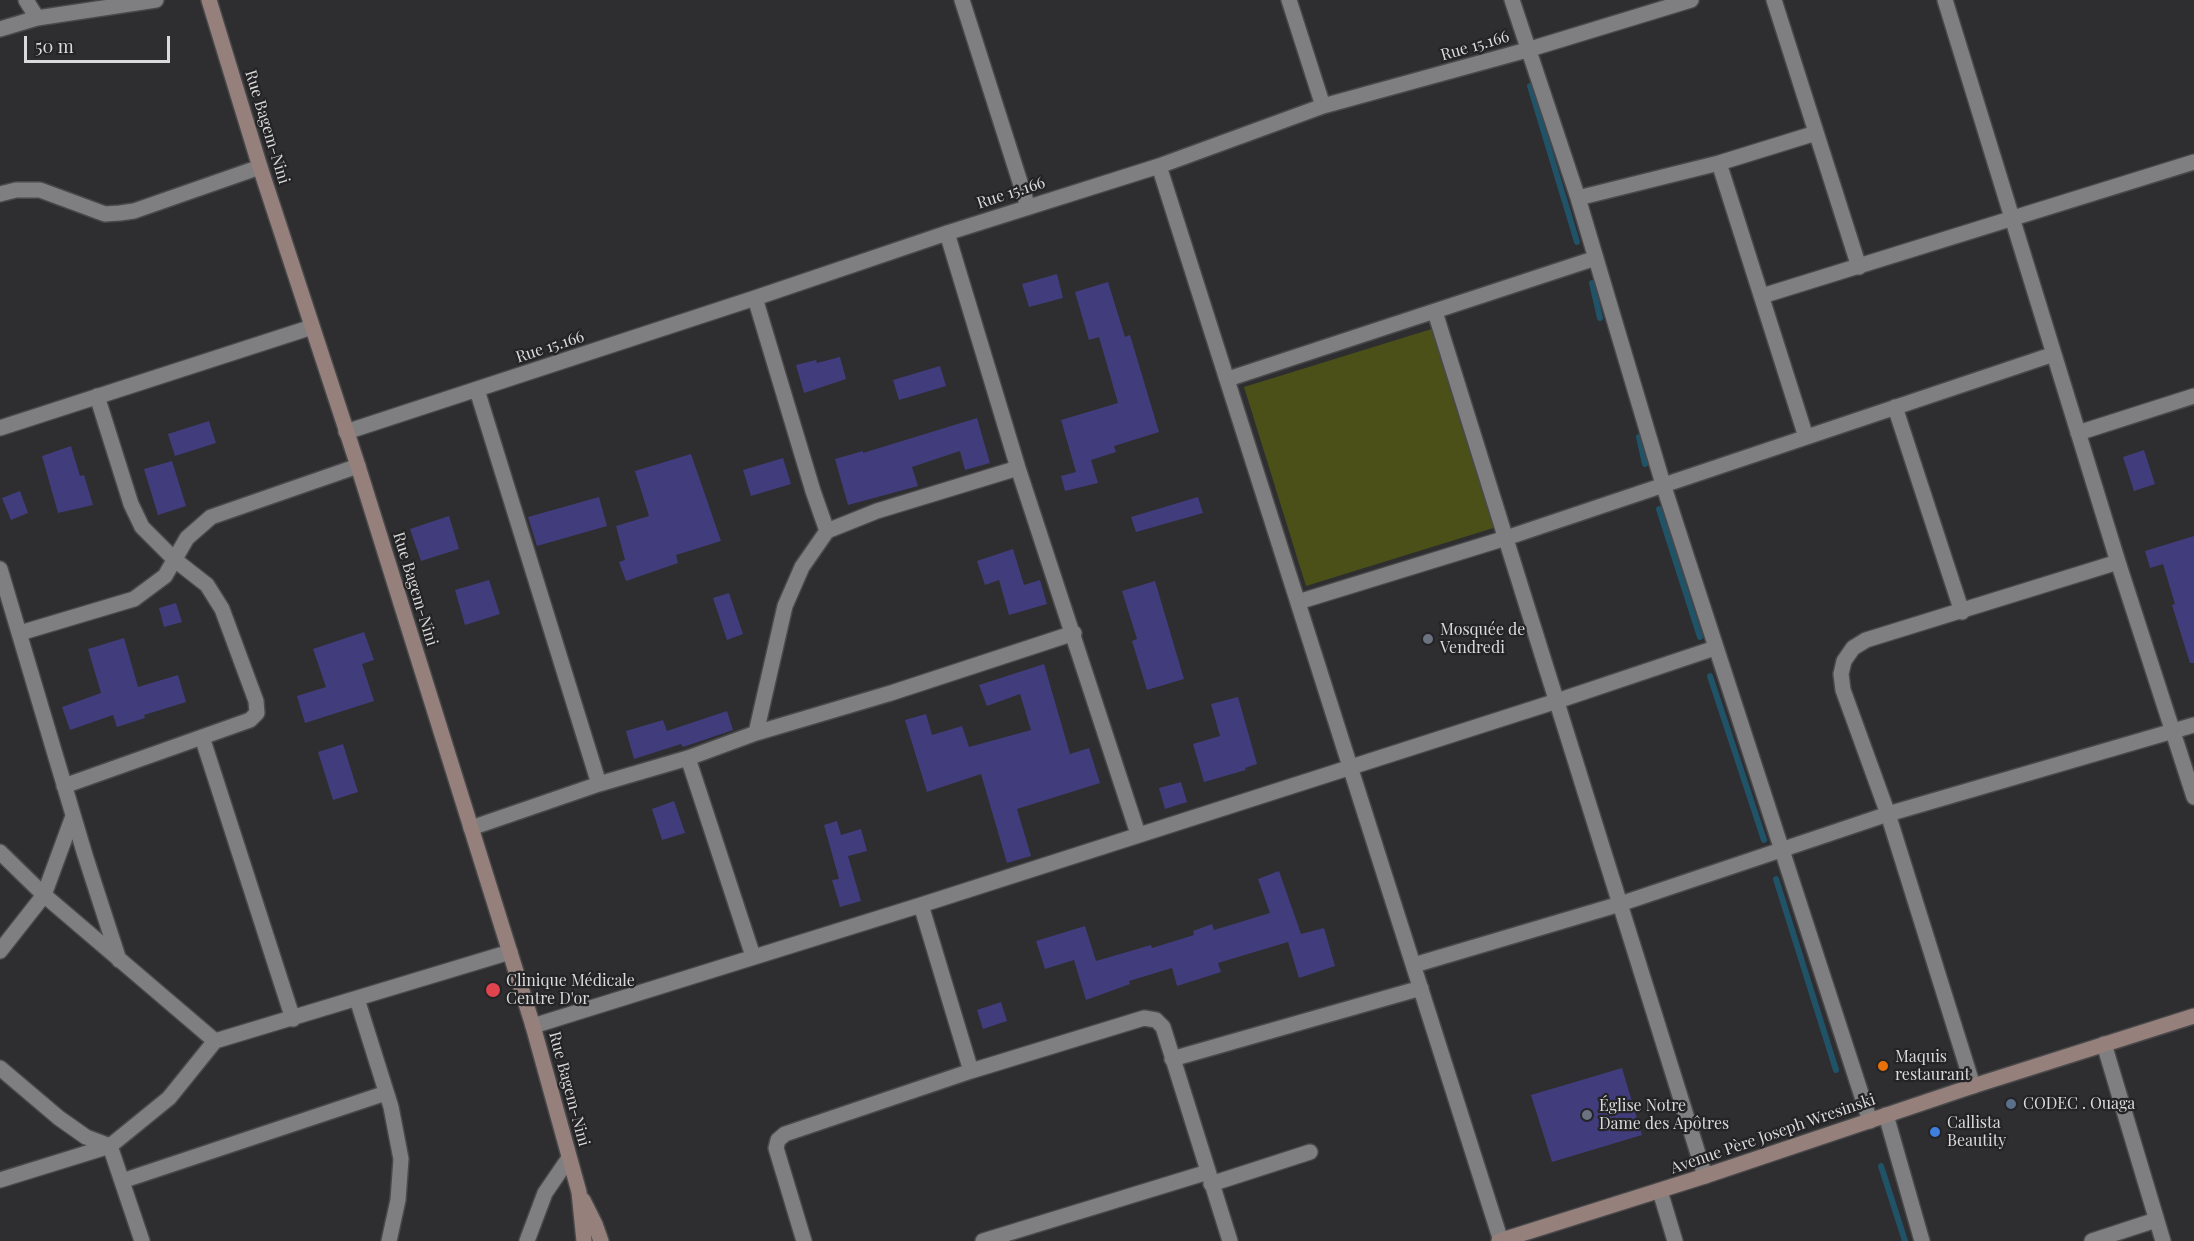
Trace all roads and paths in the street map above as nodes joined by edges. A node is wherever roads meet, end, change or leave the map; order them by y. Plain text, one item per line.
1 (26, 0) edge
2 (156, 0) edge
3 (209, 0) edge
4 (1288, 0) edge
5 (1512, 0) edge
6 (1691, 0) edge
7 (1774, 0) edge
8 (1945, 0) edge
9 (967, 1) edge
10 (37, 18) junction
11 (0, 29) edge
12 (1527, 50) junction
13 (1323, 106) junction
14 (1816, 133) junction
15 (2194, 162) edge
16 (1719, 163) junction
17 (260, 166) junction
18 (1159, 166) junction
19 (0, 194) edge
20 (1578, 198) junction
21 (1028, 207) junction
22 (2012, 218) junction
23 (947, 233) junction
24 (1596, 258) junction
25 (1859, 267) junction
26 (1762, 296) junction
27 (755, 298) junction
28 (1435, 312) junction
29 (312, 327) junction
30 (2054, 354) junction
31 (1228, 379) junction
32 (477, 390) junction
33 (97, 396) junction
34 (2194, 396) edge
35 (1895, 407) junction
36 (0, 428) edge
37 (346, 432) junction
38 (2079, 433) junction
39 (1806, 437) junction
40 (358, 465) junction
41 (1018, 468) junction
42 (1663, 484) junction
43 (827, 531) junction
44 (1506, 538) junction
45 (176, 560) junction
46 (2118, 562) junction
47 (0, 569) edge
48 (1298, 602) junction
49 (1962, 612) junction
50 (20, 633) junction
51 (1074, 633) junction
52 (1715, 648) junction
53 (1557, 701) junction
54 (2194, 725) edge
55 (2174, 732) junction
56 (756, 733) junction
57 (202, 737) junction
58 (688, 758) junction
59 (1350, 767) junction
60 (599, 784) junction
61 (64, 786) junction
62 (2194, 797) edge
63 (1887, 814) junction
64 (73, 816) junction
65 (471, 828) junction
66 (1138, 834) junction
67 (1781, 849) junction
68 (0, 852) edge
69 (44, 895) junction
70 (1620, 904) junction
71 (921, 905) junction
72 (0, 951) edge
73 (510, 952) junction
74 (753, 956) junction
75 (119, 960) junction
76 (1414, 965) junction
77 (1421, 988) junction
78 (357, 999) junction
79 (2194, 1016) edge
80 (293, 1019) junction
81 (533, 1026) junction
82 (215, 1041) junction
83 (2104, 1044) junction
84 (1173, 1059) junction
85 (0, 1068) edge
86 (971, 1071) junction
87 (1973, 1086) junction
88 (386, 1093) junction
89 (1886, 1115) junction
90 (1870, 1121) junction
91 (110, 1146) junction
92 (1310, 1152) dead end
93 (569, 1158) junction
94 (1705, 1176) junction
95 (1210, 1178) junction
96 (0, 1180) edge
97 (122, 1181) junction
98 (1660, 1191) junction
99 (579, 1192) junction
100 (2156, 1220) junction
101 (142, 1241) edge
102 (389, 1241) edge
103 (527, 1241) edge
104 (584, 1241) edge
105 (601, 1241) edge
106 (804, 1241) edge
107 (983, 1241) edge
108 (1230, 1241) edge
109 (1500, 1241) edge
110 (1675, 1241) edge
111 (1922, 1241) edge
112 (2091, 1241) edge
113 (2163, 1241) edge

1 - 10 street
2 - 10 street
3 - 17 street, Rue Bagem-Nini
4 - 13 street
5 - 12 street
6 - 12 street, Rue 15.166
7 - 14 street
8 - 22 street
9 - 21 street
10 - 11 street
12 - 13 street, Rue 15.166
12 - 20 street
13 - 18 street, Rue 15.166
14 - 16 street
14 - 25 street
15 - 22 street
16 - 20 street
16 - 26 street
17 - 19 street
17 - 29 street, Rue Bagem-Nini
18 - 21 street, Rue 15.166
18 - 31 street
20 - 24 street
21 - 23 street, Rue 15.166
22 - 25 street
22 - 30 street
23 - 27 street, Rue 15.166
23 - 41 street
24 - 28 street
24 - 42 street
25 - 26 street
26 - 39 street
27 - 32 street, Rue 15.166
27 - 43 street
28 - 31 street
28 - 44 street
29 - 33 street
29 - 37 street, Rue Bagem-Nini
30 - 35 street
30 - 38 street
31 - 48 street
32 - 37 street, Rue 15.166
32 - 60 street
33 - 36 street
33 - 45 street
34 - 38 street
35 - 39 street
35 - 49 street
37 - 40 street, Rue Bagem-Nini
38 - 46 street
39 - 42 street
40 - 45 street
40 - 65 street, Rue Bagem-Nini
41 - 43 street
41 - 51 street
42 - 44 street
42 - 52 street
43 - 56 street
44 - 48 street
44 - 53 street
45 - 50 street
45 - 57 street
46 - 49 street
46 - 55 street
47 - 50 street
48 - 59 street
49 - 63 street
50 - 61 street
51 - 56 street
51 - 66 street
52 - 53 street
52 - 67 street
53 - 59 street
53 - 70 street
54 - 55 street
55 - 62 street
55 - 63 street
56 - 58 street
57 - 61 street
57 - 80 street
58 - 60 street
58 - 74 street
59 - 66 street
59 - 76 street
60 - 65 street
61 - 64 street
63 - 67 street
63 - 87 street
64 - 69 street
64 - 75 street
65 - 73 street, Rue Bagem-Nini
66 - 71 street
67 - 70 street
67 - 90 street
68 - 69 street
69 - 72 street
69 - 75 street
70 - 76 street
70 - 94 street
71 - 74 street
71 - 86 street
73 - 78 street
73 - 81 street, Rue Bagem-Nini
74 - 81 street
75 - 82 street
76 - 77 street
77 - 84 street
77 - 109 street
78 - 80 street
78 - 88 street
79 - 83 street, Avenue Père Joseph Wresinski
80 - 82 street
81 - 93 street, Rue Bagem-Nini
82 - 91 street
83 - 87 street, Avenue Père Joseph Wresinski
83 - 100 street
84 - 86 street
84 - 95 street
85 - 91 street
86 - 106 street
87 - 89 street, Avenue Père Joseph Wresinski
88 - 97 street
88 - 102 street
89 - 90 street, Avenue Père Joseph Wresinski
89 - 111 street
90 - 94 street, Avenue Père Joseph Wresinski
91 - 96 street
91 - 97 street
92 - 95 street
93 - 99 street, Rue Bagem-Nini
93 - 103 street
94 - 98 street, Avenue Père Joseph Wresinski
95 - 107 street
95 - 108 street
97 - 101 street
98 - 109 street, Avenue Père Joseph Wresinski
98 - 110 street
99 - 104 street
99 - 105 street
100 - 112 street
100 - 113 street

